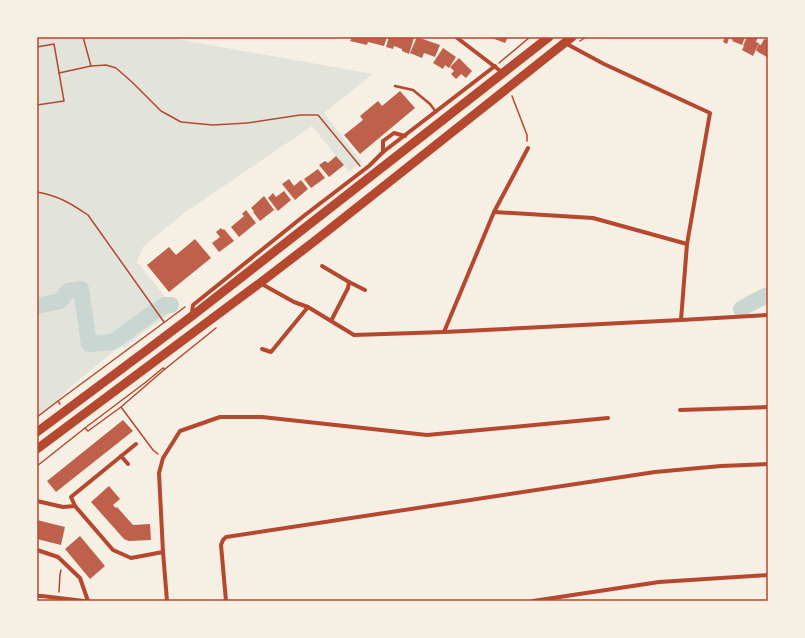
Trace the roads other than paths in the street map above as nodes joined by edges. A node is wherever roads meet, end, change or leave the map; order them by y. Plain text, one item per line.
1 (456, 37) edge
2 (549, 37) edge
3 (568, 40) edge
4 (495, 66) junction
5 (503, 73) junction
6 (394, 86) dead end
7 (436, 112) junction
8 (405, 136) junction
9 (528, 148) road end
10 (383, 152) junction
11 (494, 212) junction
12 (687, 244) junction
13 (322, 266) dead end
14 (349, 282) junction
15 (260, 283) junction
16 (365, 290) dead end
17 (308, 307) junction
18 (768, 315) edge
19 (192, 316) junction
20 (681, 320) junction
21 (331, 321) junction
22 (444, 332) junction
23 (262, 349) dead end
24 (768, 407) edge
25 (680, 410) dead end
26 (608, 418) dead end
27 (37, 432) edge
28 (136, 444) dead end
29 (37, 449) edge
30 (121, 456) junction
31 (128, 464) dead end
32 (768, 464) edge
33 (37, 501) edge
34 (75, 506) junction
35 (37, 550) edge
36 (162, 552) junction
37 (768, 575) edge
38 (37, 596) edge
39 (84, 601) edge
40 (88, 601) edge
41 (167, 601) edge
42 (226, 601) edge
43 (533, 601) edge

1 - 4 street
2 - 5 highway
3 - 12 street
3 - 15 highway
4 - 5 street
4 - 7 street
5 - 19 highway
6 - 7 lane
7 - 8 street
8 - 10 street
8 - 10 street
9 - 11 street
10 - 19 street
11 - 12 street
11 - 22 street
12 - 20 street
13 - 14 street
14 - 16 street
14 - 21 street
15 - 17 street
15 - 29 highway
17 - 21 street
17 - 23 street
18 - 20 street
19 - 27 highway
20 - 22 street
21 - 22 street
24 - 25 street
26 - 36 street
28 - 30 street
30 - 31 street
30 - 34 street
32 - 42 street
33 - 34 street
34 - 36 street
35 - 40 street
36 - 41 street
37 - 43 street
38 - 39 street

